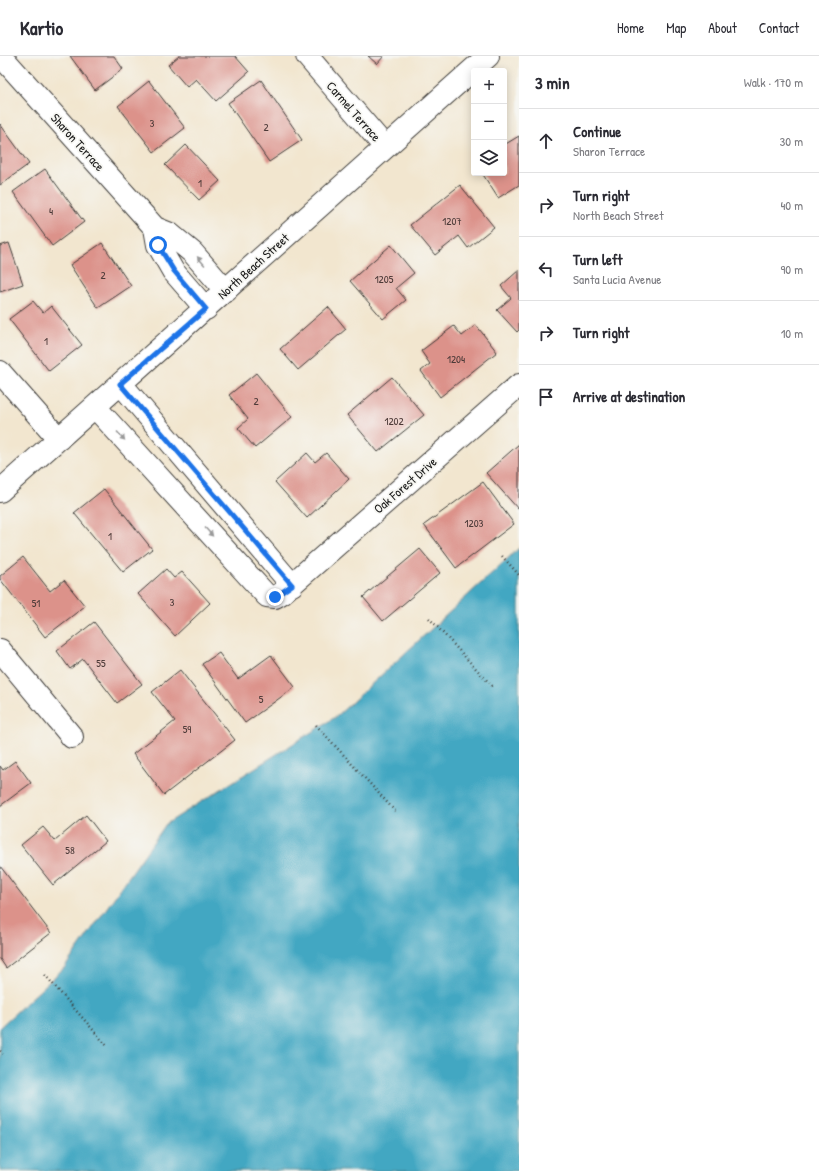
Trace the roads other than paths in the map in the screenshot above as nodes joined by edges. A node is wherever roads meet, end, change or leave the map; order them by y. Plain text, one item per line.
1 (1, 56) edge
2 (307, 56) edge
3 (488, 56) edge
4 (385, 147) junction
5 (155, 228) junction
6 (226, 291) junction
7 (206, 309) junction
8 (0, 372) edge
9 (120, 384) junction
10 (519, 385) edge
11 (95, 407) junction
12 (59, 439) junction
13 (0, 491) edge
14 (292, 585) junction
15 (0, 650) edge
16 (72, 737) dead end

1 - 5 street, Sharon Terrace
2 - 4 street, Carmel Terrace
3 - 4 street, North Beach Street
4 - 6 street, North Beach Street
6 -> 5 street, Sharon Terrace
5 - 7 street, Sharon Terrace
6 - 7 street, North Beach Street
7 - 9 street, North Beach Street
8 - 12 street
9 - 11 street, North Beach Street
9 - 14 street
10 - 14 street, Oak Forest Drive
11 - 12 street, North Beach Street
11 -> 14 street, Oak Forest Drive
12 - 13 street, North Beach Street
15 - 16 street

